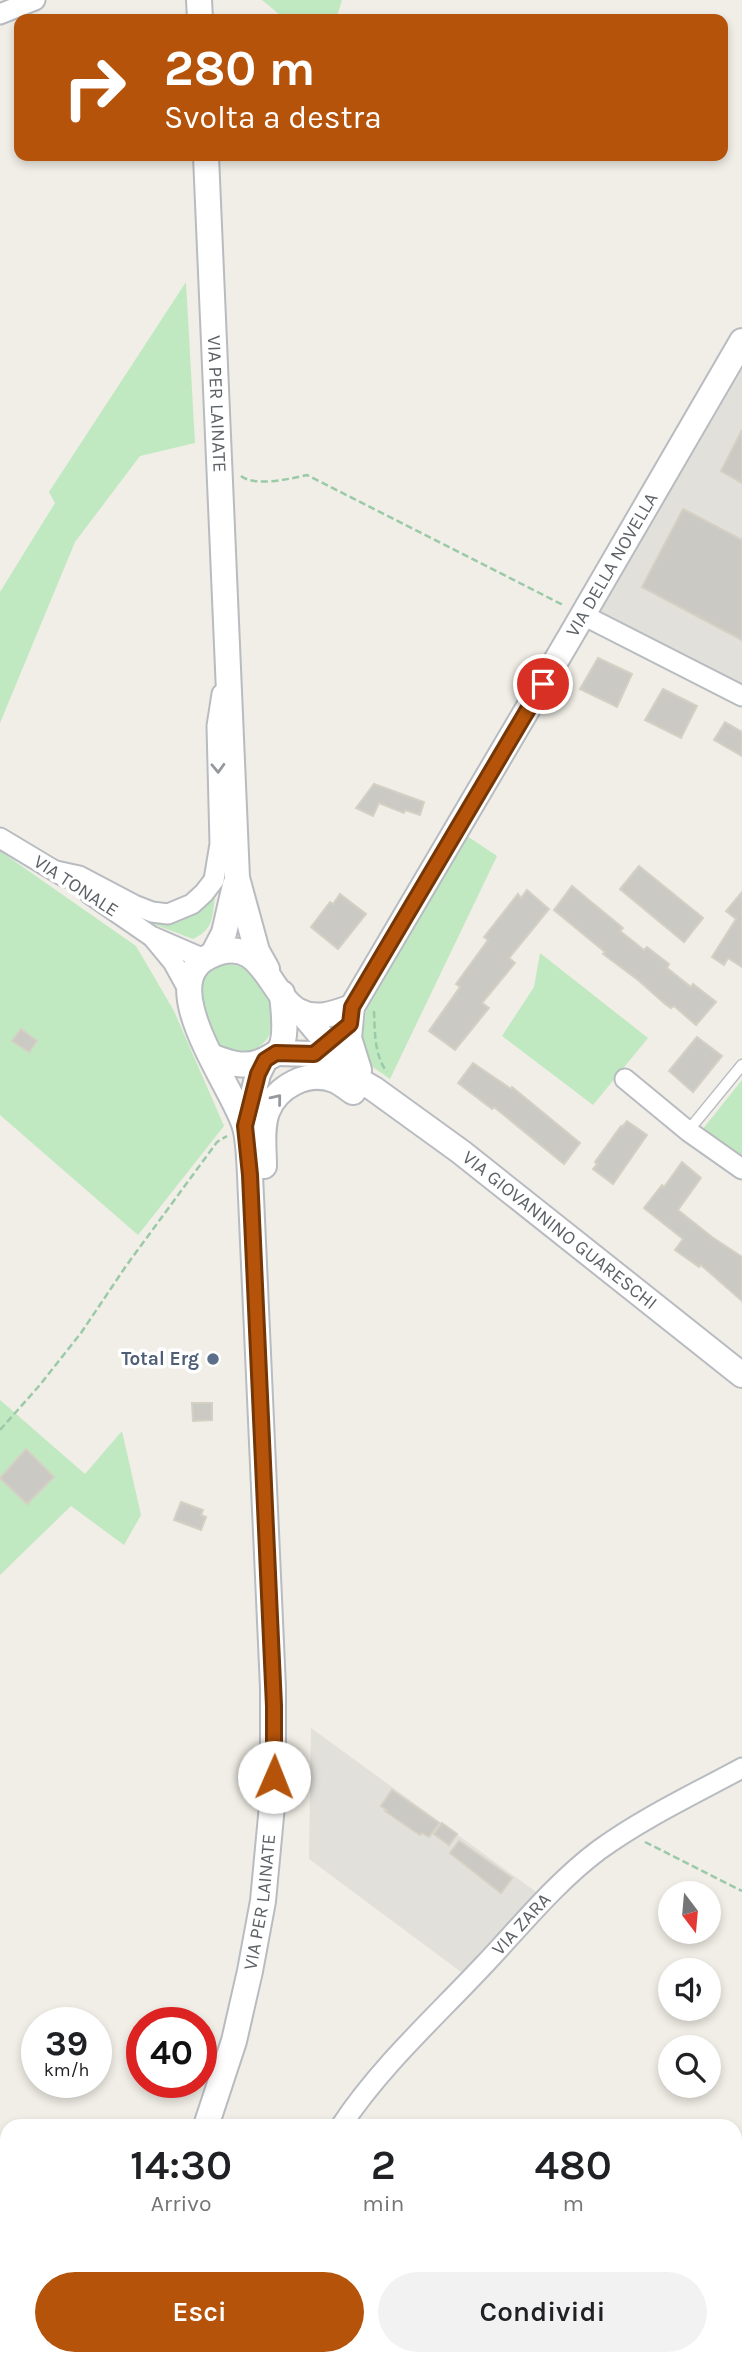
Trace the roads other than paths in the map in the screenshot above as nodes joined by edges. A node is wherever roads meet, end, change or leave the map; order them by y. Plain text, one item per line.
1 (35, 0) edge
2 (0, 14) edge
3 (206, 161) edge
4 (742, 341) edge
5 (583, 615) junction
6 (228, 652) junction
7 (742, 696) edge
8 (0, 838) edge
9 (56, 871) junction
10 (237, 877) junction
11 (151, 936) junction
12 (209, 956) junction
13 (277, 986) junction
14 (189, 991) junction
15 (301, 1012) junction
16 (351, 1015) junction
17 (321, 1049) junction
18 (271, 1056) junction
19 (213, 1057) junction
20 (742, 1065) edge
21 (359, 1070) junction
22 (625, 1079) dead end
23 (382, 1082) junction
24 (245, 1126) junction
25 (688, 1131) junction
26 (461, 1152) junction
27 (742, 1169) edge
28 (258, 1334) junction
29 (742, 1375) edge
30 (742, 1768) edge
31 (208, 2119) edge
32 (347, 2119) edge

1 - 2 street
3 - 6 street, VIA PER LAINATE
4 - 5 street, VIA DELLA NOVELLA
5 - 7 street
5 - 16 street, VIA DELLA NOVELLA
6 -> 9 street, VIA PER LAINATE
6 - 10 street, VIA PER LAINATE
8 - 9 street, VIA TONALE
9 - 11 street, VIA TONALE
10 - 12 street, VIA PER LAINATE
10 - 13 street, VIA PER LAINATE
11 - 12 street
11 - 14 street
12 - 13 street, VIA PER LAINATE
12 - 14 street
13 - 15 street, VIA PER LAINATE
13 - 18 street
14 - 19 street
15 - 16 street
15 - 17 street, VIA PER LAINATE
16 - 17 street, VIA DELLA NOVELLA
16 - 21 street
17 - 18 street
17 - 21 street
17 - 23 street
18 - 19 street
18 - 24 street, VIA PER LAINATE
19 - 24 street, VIA PER LAINATE
20 - 25 lane
21 - 23 street
22 - 25 street
23 - 26 street, VIA GIOVANNINO GUARESCHI
24 - 28 street, VIA PER LAINATE
25 - 27 street
28 -> 26 street
26 - 29 street, VIA GIOVANNINO GUARESCHI
28 - 31 street, VIA PER LAINATE
30 - 32 street, VIA ZARA

